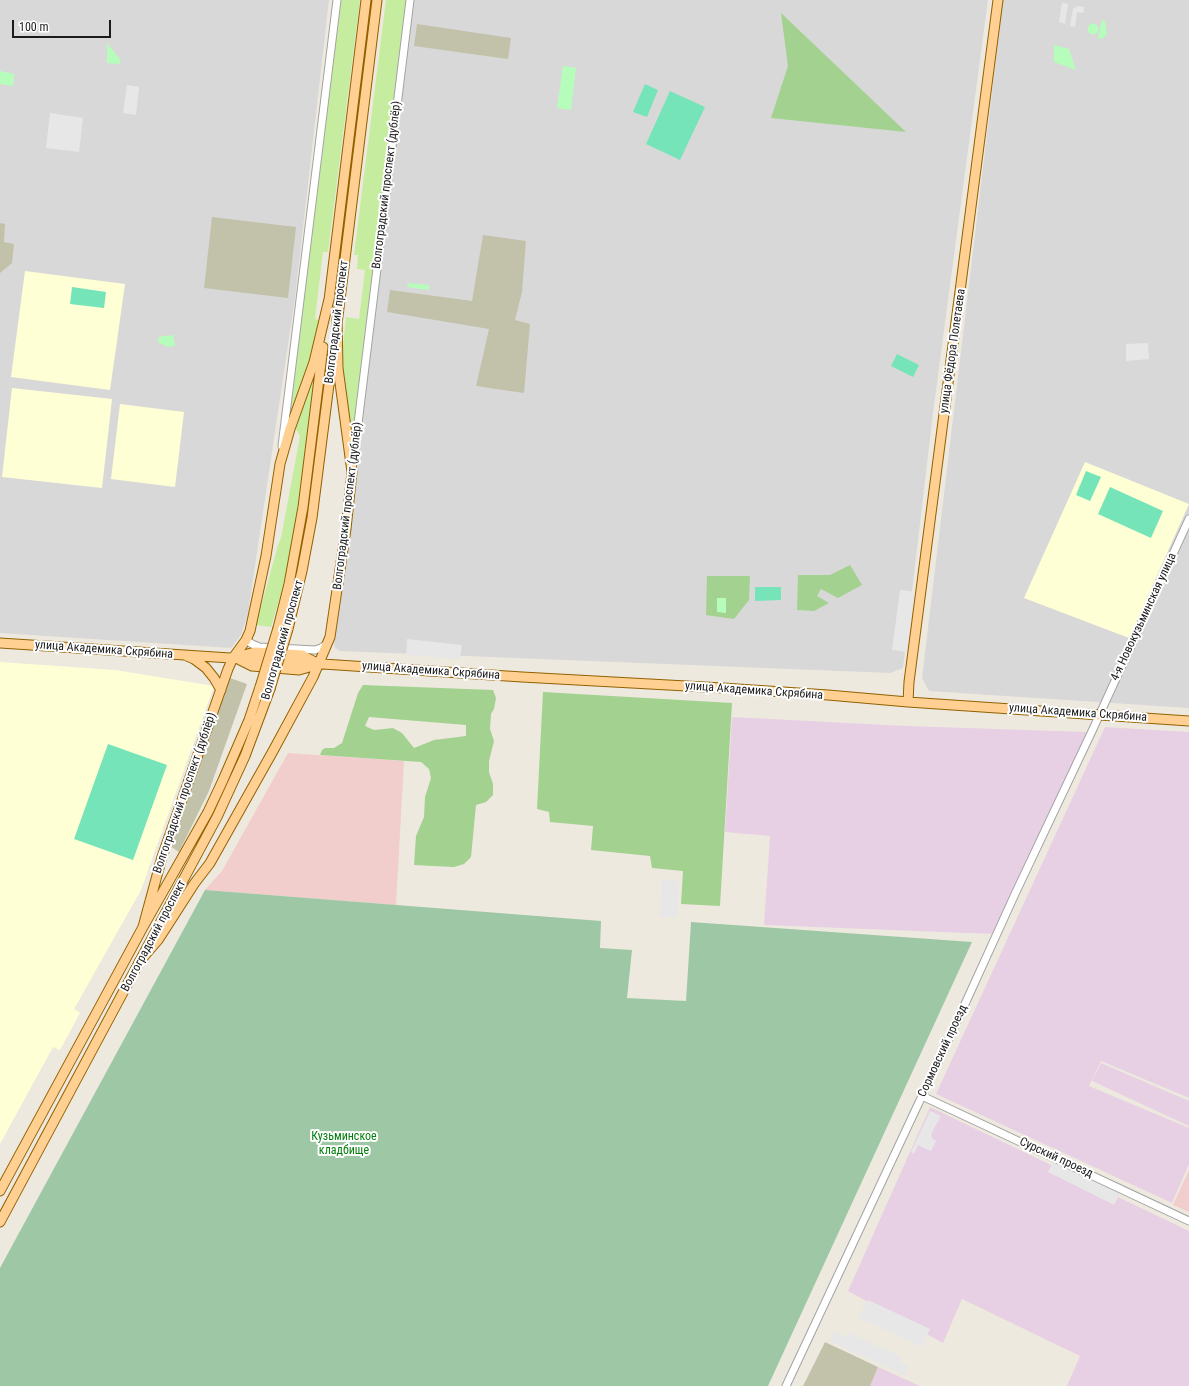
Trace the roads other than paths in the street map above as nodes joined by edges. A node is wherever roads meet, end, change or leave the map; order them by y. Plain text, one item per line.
1 (337, 0) edge
2 (366, 0) edge
3 (377, 0) edge
4 (410, 0) edge
5 (998, 0) edge
6 (330, 296) junction
7 (337, 319) junction
8 (280, 464) junction
9 (352, 472) junction
10 (1189, 519) edge
11 (246, 640) junction
12 (328, 643) junction
13 (0, 644) edge
14 (184, 655) junction
15 (233, 658) junction
16 (320, 664) junction
17 (220, 690) junction
18 (908, 702) junction
19 (1099, 715) junction
20 (1189, 721) edge
21 (143, 927) junction
22 (139, 962) junction
23 (922, 1096) junction
24 (0, 1191) edge
25 (1189, 1221) edge
26 (0, 1222) edge
27 (786, 1386) edge

1 - 8 street, Волгоградский проспект (дублёр)
2 - 6 main road, Волгоградский проспект
3 - 7 main road, Волгоградский проспект
4 - 9 street, Волгоградский проспект (дублёр)
5 - 18 main road, улица Фёдора Полетаева
6 - 8 main road
6 - 21 main road, Волгоградский проспект, bridge
7 - 9 main road
7 - 22 main road, Волгоградский проспект, bridge
8 - 11 main road, Волгоградский проспект (дублёр)
9 - 12 main road, Волгоградский проспект (дублёр)
10 - 19 street, 4-я Новокузьминская улица
11 - 12 street
11 - 15 main road, Волгоградский проспект (дублёр)
12 - 16 main road, Волгоградский проспект (дублёр)
13 - 14 main road, улица Академика Скрябина
14 - 15 main road, улица Академика Скрябина
14 - 17 main road
15 - 16 main road, улица Академика Скрябина
15 - 16 main road, улица Академика Скрябина
15 - 17 main road, Волгоградский проспект (дублёр)
16 - 18 main road, улица Академика Скрябина
16 - 22 main road, Волгоградский проспект (дублёр)
17 - 21 main road, Волгоградский проспект (дублёр)
18 - 19 main road, улица Академика Скрябина
19 - 20 main road, улица Академика Скрябина
19 - 23 street, Сормовский проезд
21 - 24 main road, Волгоградский проспект
22 - 26 main road, Волгоградский проспект
23 - 25 street, Сурский проезд
23 - 27 street, Сормовский проезд

